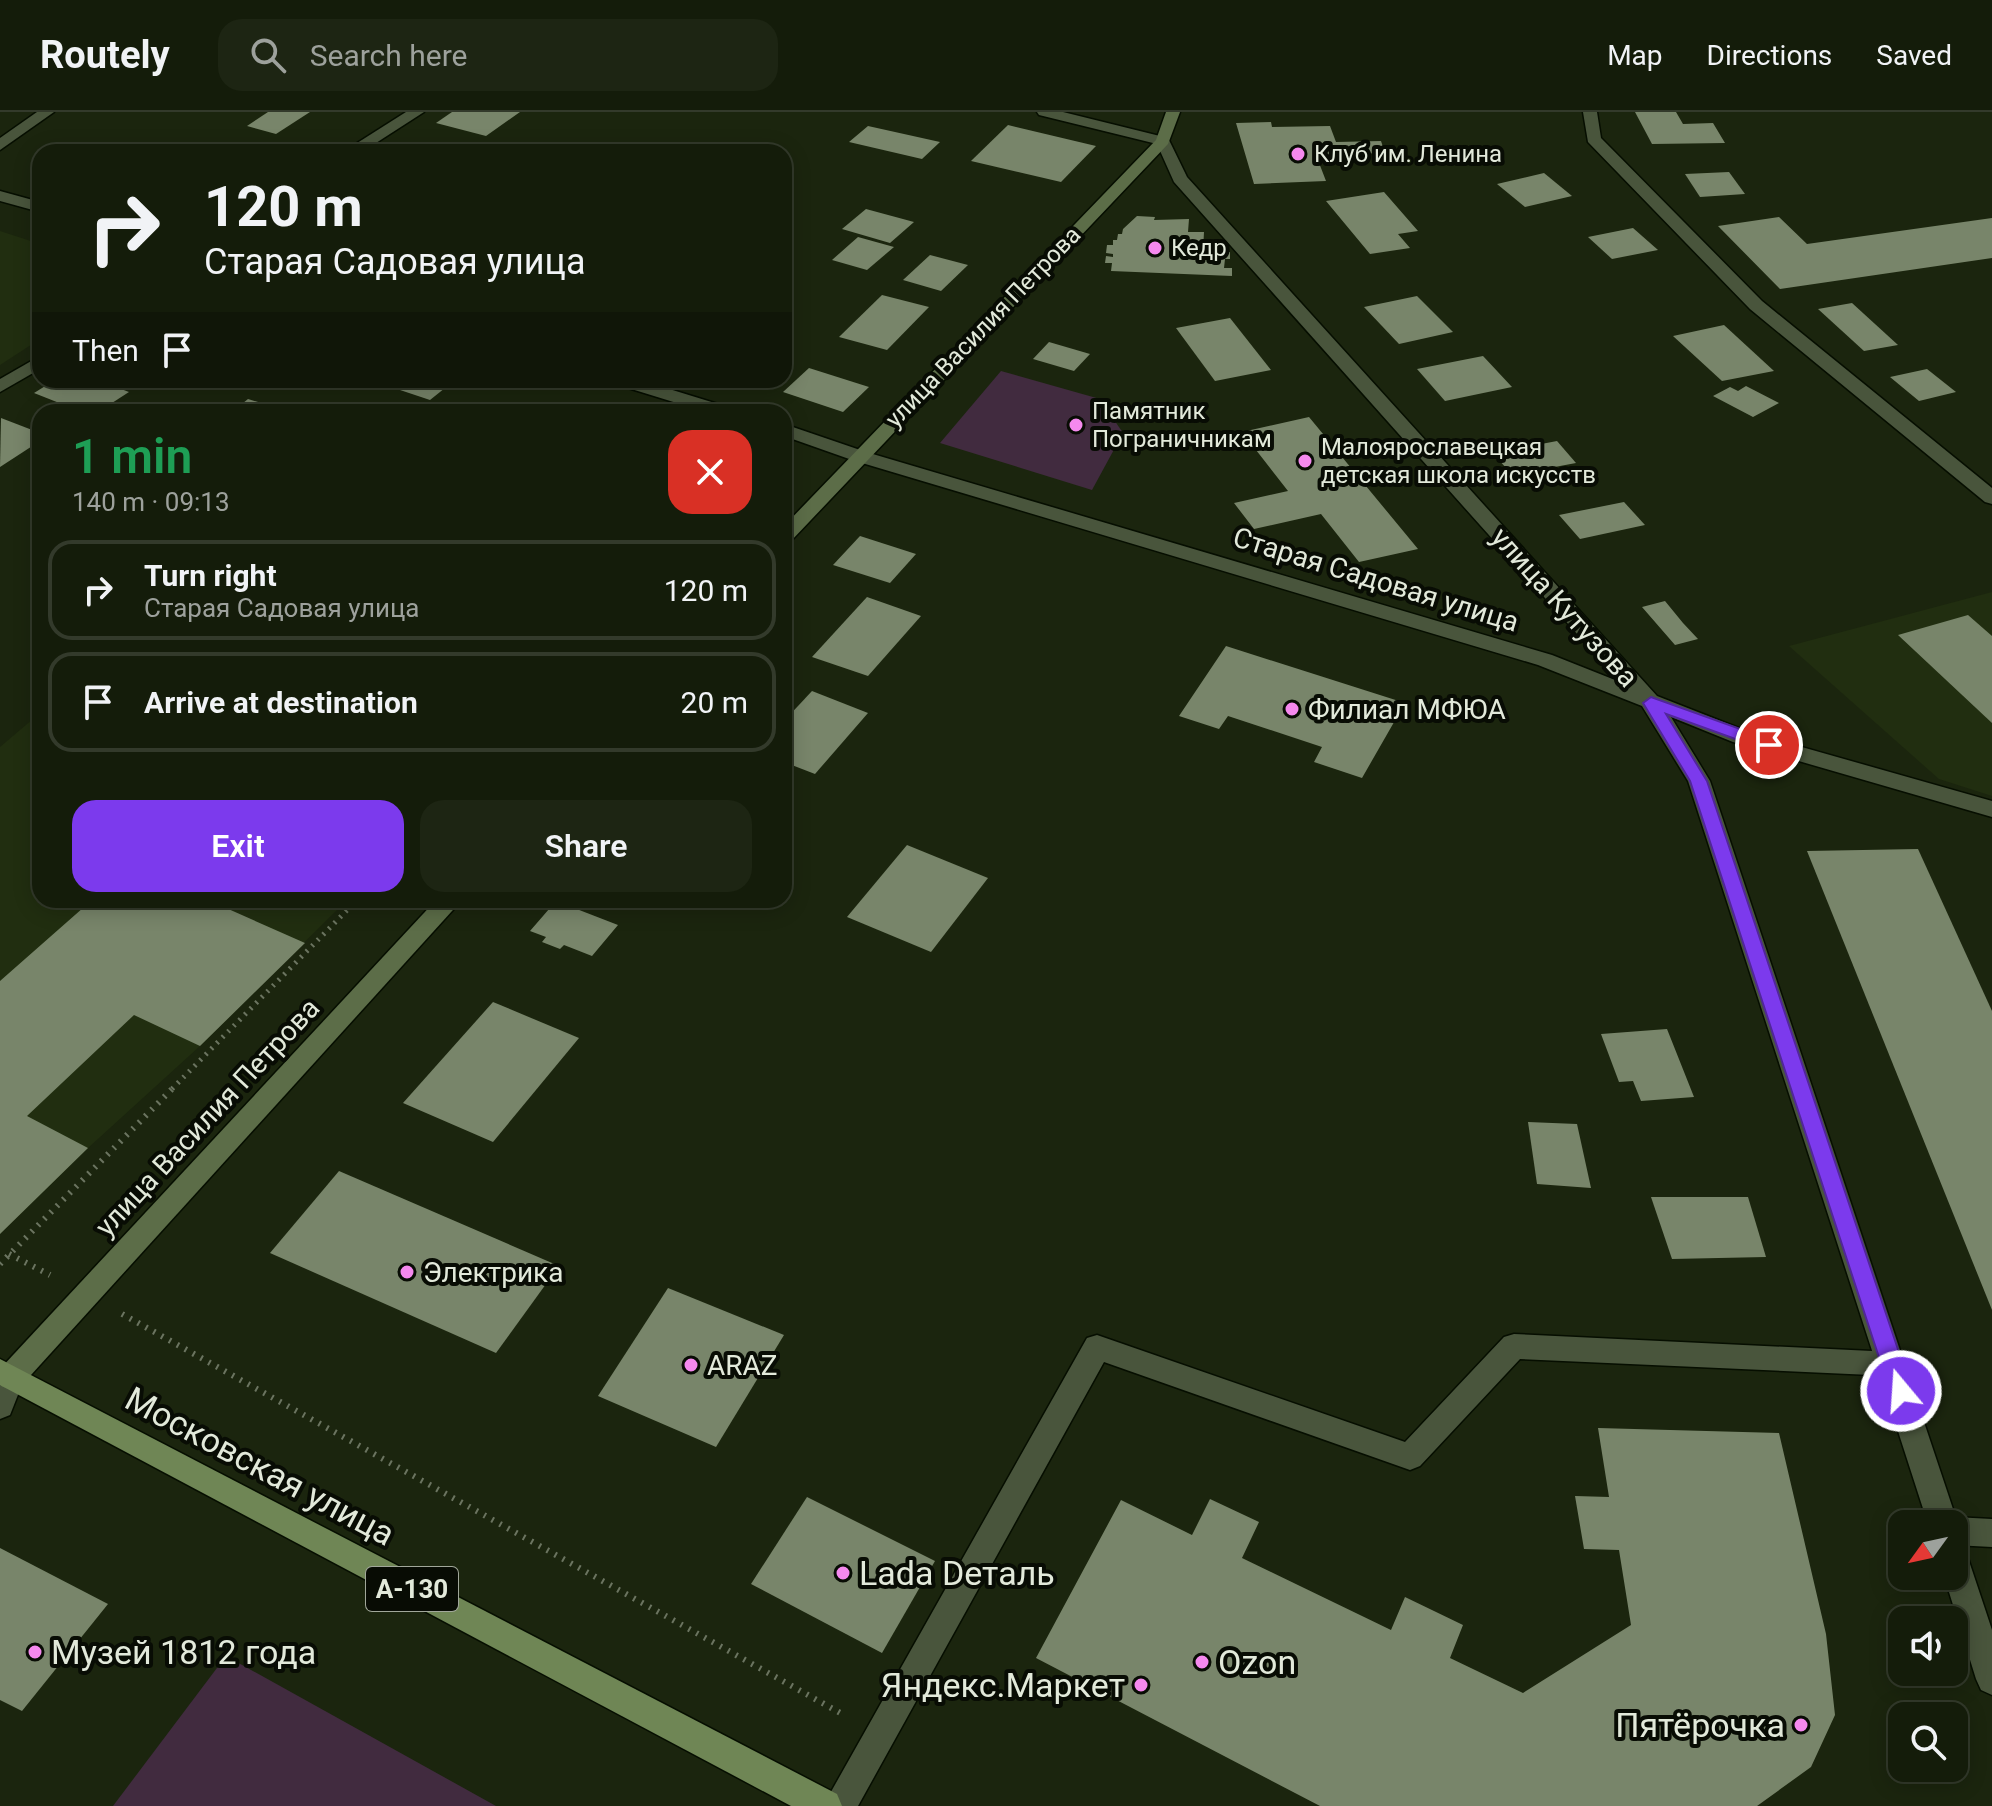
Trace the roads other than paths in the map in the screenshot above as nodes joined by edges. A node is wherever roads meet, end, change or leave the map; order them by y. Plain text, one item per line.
1 (47, 112) edge
2 (417, 112) edge
3 (1044, 112) edge
4 (1173, 112) edge
5 (1590, 112) edge
6 (1163, 141) junction
7 (364, 144) edge
8 (0, 145) edge
9 (0, 196) edge
10 (32, 205) edge
11 (32, 366) edge
12 (0, 387) edge
13 (647, 388) edge
14 (699, 404) edge
15 (792, 433) edge
16 (859, 456) junction
17 (1992, 498) edge
18 (792, 528) edge
19 (1651, 703) junction
20 (1992, 809) edge
21 (443, 908) edge
22 (1893, 1364) junction
23 (6, 1374) edge
24 (0, 1406) edge
25 (1939, 1510) edge
26 (1968, 1532) edge
27 (1992, 1533) edge
28 (1964, 1590) edge
29 (1992, 1679) edge
30 (825, 1806) edge
31 (840, 1806) edge

1 - 8 street
2 - 7 street
3 - 6 street
4 - 6 main road, улица Василия Петрова
5 - 17 street
6 - 16 main road, улица Василия Петрова
6 - 19 street, улица Кутузова
9 - 10 street
11 - 12 street
13 - 14 street
15 - 16 street, Старая Садовая улица
16 - 18 main road, улица Василия Петрова
16 - 19 street, Старая Садовая улица
19 - 20 street, Старая Садовая улица
19 - 22 street, улица Кутузова
21 - 23 main road, улица Василия Петрова
22 - 25 street, улица Кутузова
22 - 31 street
23 - 24 street
23 - 30 main road, Московская улица / А-130
26 - 27 street
28 - 29 street

